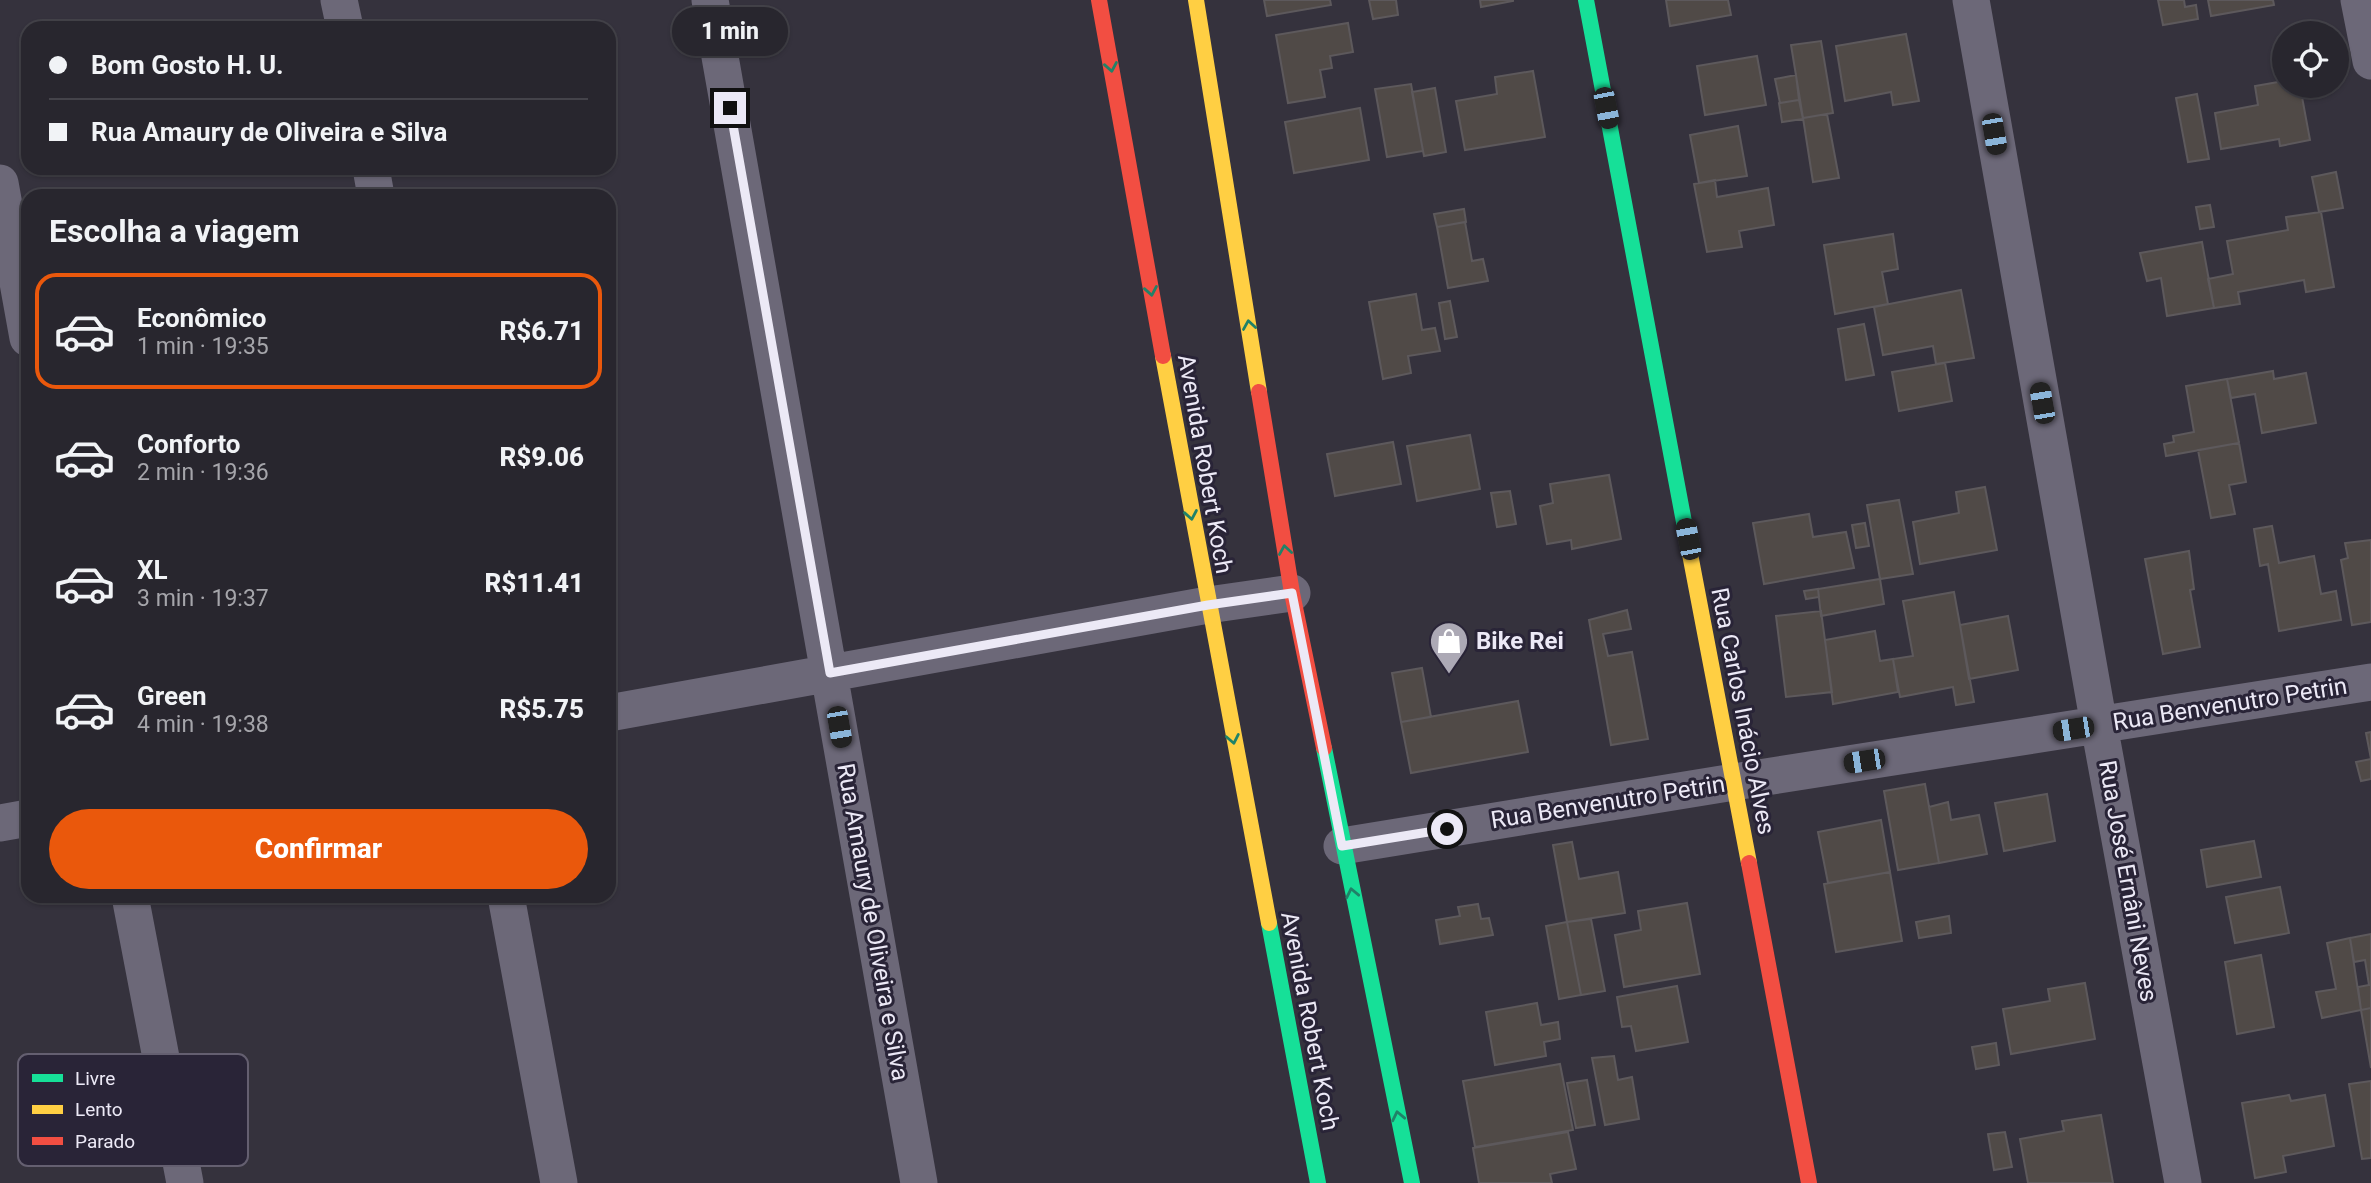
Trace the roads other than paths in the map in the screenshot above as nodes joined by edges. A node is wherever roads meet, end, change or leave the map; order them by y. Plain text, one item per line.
1 (340, 0) edge
2 (710, 0) edge
3 (1099, 0) edge
4 (1196, 0) edge
5 (1586, 0) edge
6 (1971, 0) edge
7 (2359, 0) edge
8 (344, 21) edge
9 (2371, 61) edge
10 (0, 183) edge
11 (21, 299) edge
12 (1292, 593) junction
13 (1208, 605) junction
14 (830, 673) junction
15 (2371, 682) edge
16 (616, 712) edge
17 (2099, 725) junction
18 (1734, 782) junction
19 (21, 819) edge
20 (0, 823) edge
21 (1342, 846) junction
22 (131, 903) edge
23 (507, 903) edge
24 (160, 1054) edge
25 (559, 1183) edge
26 (919, 1183) edge
27 (1318, 1183) edge
28 (1412, 1183) edge
29 (1809, 1183) edge
30 (2183, 1183) edge

1 - 8 street
2 - 14 street, Rua Amaury de Oliveira e Silva
3 -> 13 main road, Avenida Robert Koch
12 -> 4 main road
5 - 18 main road, Rua Carlos Inácio Alves
6 - 17 street, Rua José Ernâni Neves
7 - 9 street
10 - 11 street
12 - 13 street
12 - 21 main road
13 - 14 street
13 -> 27 main road, Avenida Robert Koch
14 - 16 street
14 - 26 street, Rua Amaury de Oliveira e Silva
15 - 17 street, Rua Benvenutro Petrin
17 - 18 street, Rua Benvenutro Petrin
17 - 30 street, Rua José Ernâni Neves
18 - 21 street, Rua Benvenutro Petrin
18 - 29 main road, Rua Carlos Inácio Alves
19 - 20 street
28 -> 21 main road
22 - 24 street
23 - 25 street

